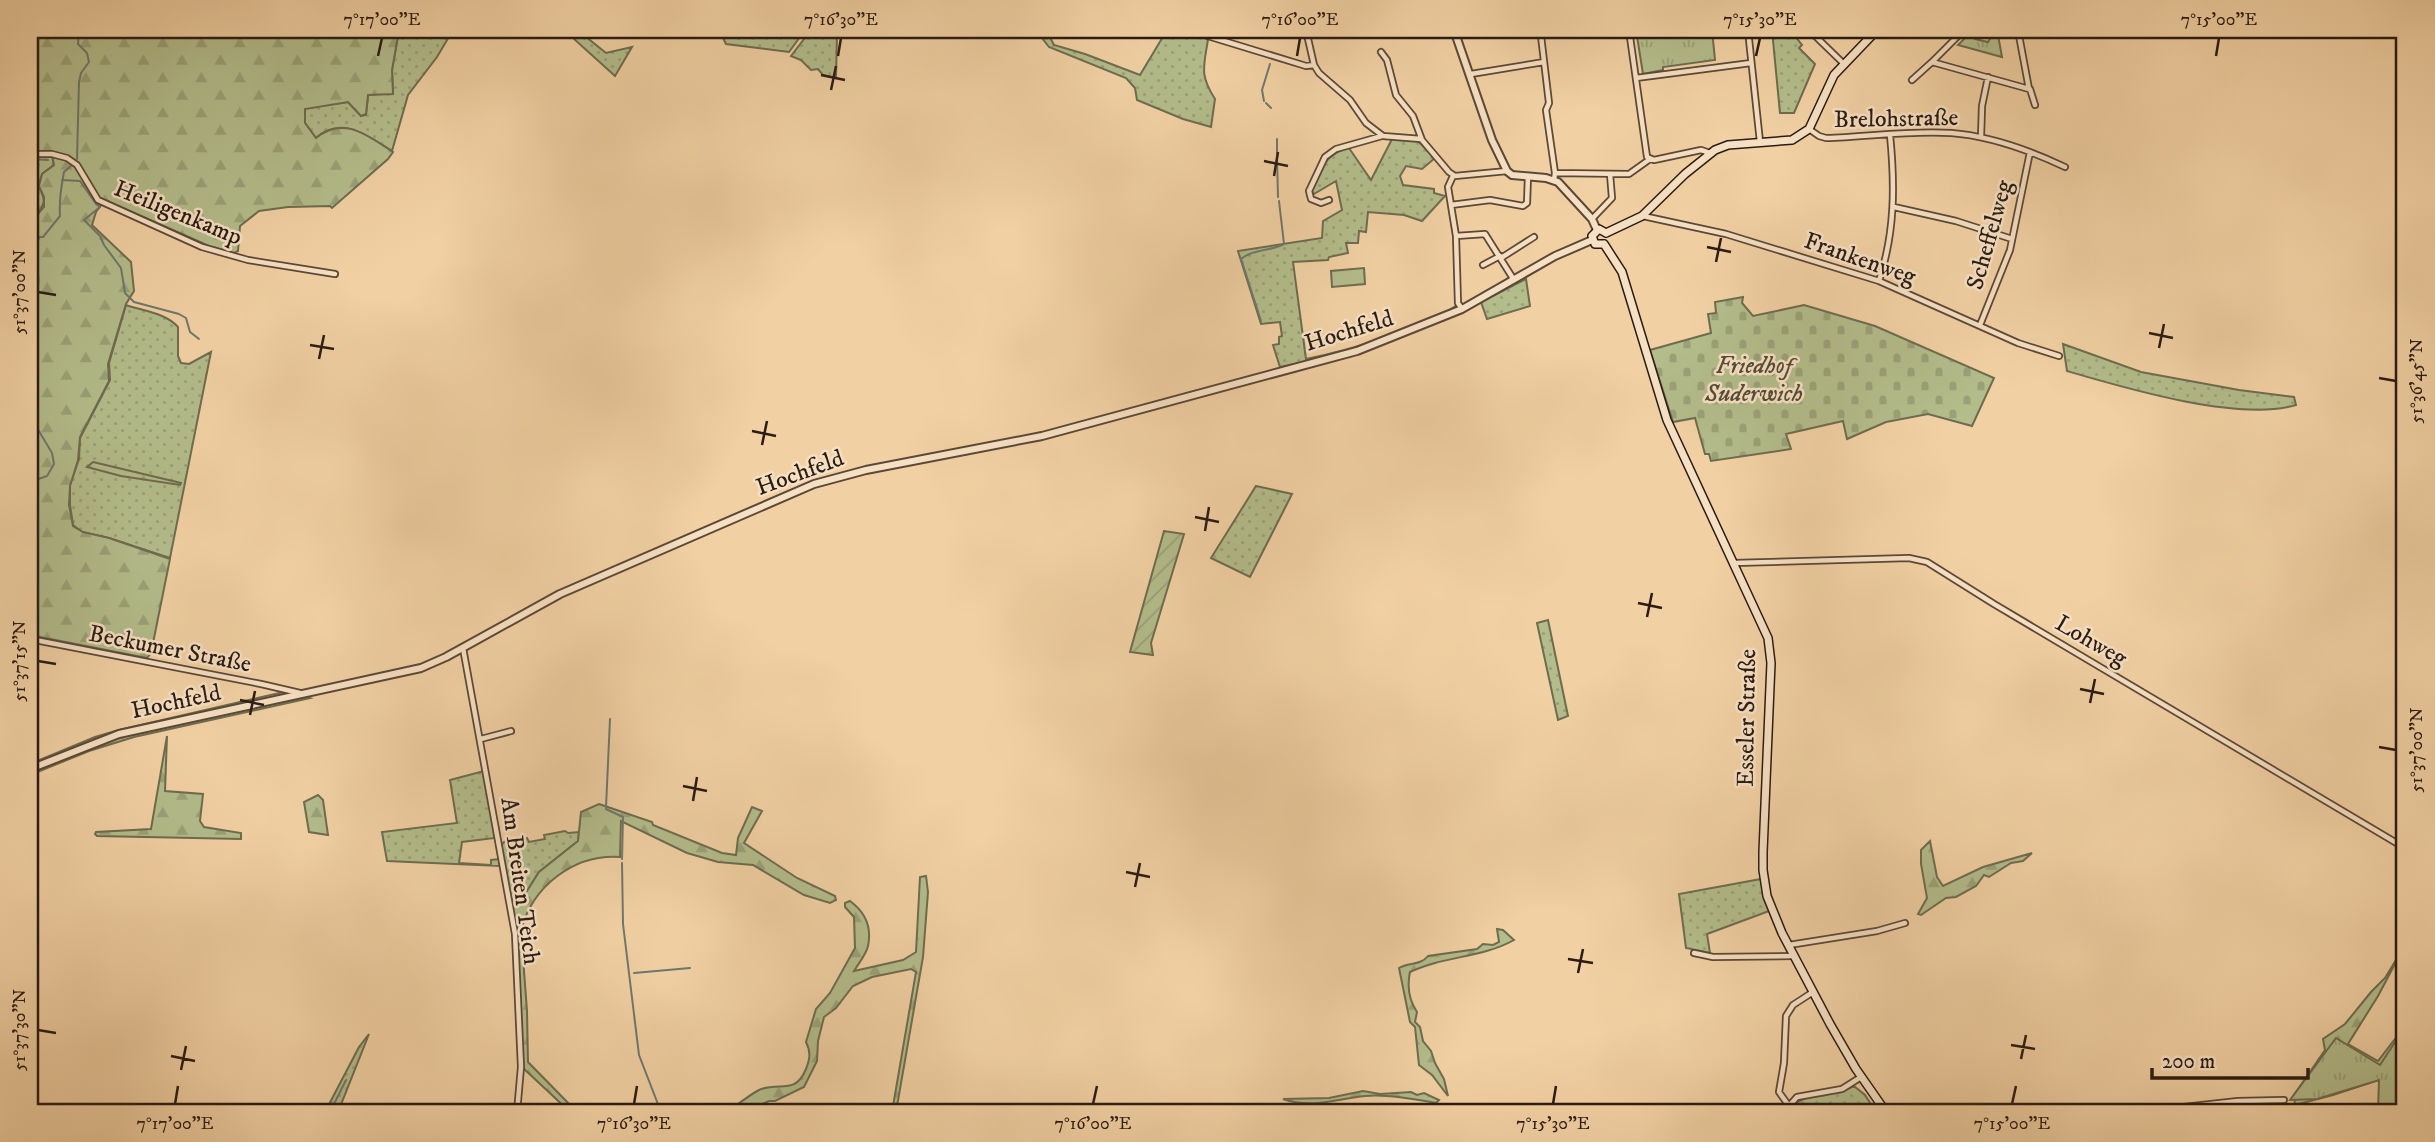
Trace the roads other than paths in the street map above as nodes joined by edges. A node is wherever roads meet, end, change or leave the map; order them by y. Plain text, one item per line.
1 (1188, 30) edge
2 (1306, 30) edge
3 (1454, 30) edge
4 (1554, 30) edge
5 (1629, 30) edge
6 (1748, 30) edge
7 (1809, 30) edge
8 (1877, 30) edge
9 (1964, 30) edge
10 (2018, 30) edge
11 (1381, 52) dead end
12 (1544, 62) junction
13 (1932, 62) junction
14 (1751, 63) junction
15 (1843, 64) junction
16 (1314, 65) junction
17 (1471, 74) junction
18 (1636, 78) junction
19 (1988, 78) junction
20 (1912, 80) dead end
21 (2029, 89) junction
22 (2035, 105) dead end
23 (1809, 129) junction
24 (1890, 135) junction
25 (1383, 136) junction
26 (1981, 137) junction
27 (1422, 140) junction
28 (1760, 143) junction
29 (2030, 152) junction
30 (1710, 153) junction
31 (30, 154) edge
32 (1650, 159) junction
33 (2065, 167) dead end
34 (1507, 171) junction
35 (1610, 174) junction
36 (1453, 176) junction
37 (1528, 176) junction
38 (1554, 176) junction
39 (1329, 200) dead end
40 (1451, 205) junction
41 (1894, 206) junction
42 (1642, 216) junction
43 (1592, 219) junction
44 (1597, 230) junction
45 (1606, 233) junction
46 (1456, 236) junction
47 (1534, 237) dead end
48 (2012, 239) junction
49 (1592, 240) junction
50 (1604, 244) junction
51 (1501, 257) junction
52 (1483, 265) dead end
53 (335, 274) dead end
54 (1514, 280) junction
55 (1879, 281) junction
56 (1462, 309) junction
57 (1979, 325) junction
58 (2059, 356) dead end
59 (1734, 563) junction
60 (30, 639) edge
61 (463, 648) junction
62 (304, 694) junction
63 (510, 731) dead end
64 (481, 739) junction
65 (30, 769) edge
66 (2405, 848) edge
67 (1905, 923) dead end
68 (1788, 945) junction
69 (1694, 953) dead end
70 (1795, 956) junction
71 (1813, 992) junction
72 (1861, 1077) junction
73 (2284, 1100) dead end
74 (1789, 1109) edge
75 (517, 1112) edge
76 (1886, 1112) edge
77 (2138, 1112) edge

1 - 16 street
2 - 16 street
3 - 17 street
4 - 12 street
5 - 18 street
6 - 14 street
7 - 15 street
8 - 15 main road
9 - 13 street
10 - 21 street
11 - 27 street
12 - 17 street
12 - 38 street
13 - 19 street
13 - 20 street
14 - 18 street
14 - 28 street
15 - 23 main road
16 - 25 street
17 - 34 street
18 - 32 street
19 - 21 street
19 - 26 street
21 - 22 street
23 - 24 street, Brelohstraße
23 - 28 main road
24 - 26 street, Brelohstraße
24 - 41 street
25 - 27 street
25 - 39 street
26 - 29 street, Brelohstraße
27 - 36 street
28 - 30 main road
29 - 33 street, Brelohstraße
29 - 48 street, Scheffelweg
30 - 32 street
30 - 42 main road
31 - 53 street, Heiligenkamp
32 - 35 street
34 - 36 street
34 - 37 street
35 - 38 street
35 - 43 street
36 - 40 street
37 - 38 street
37 - 40 street
38 - 43 street
40 - 46 street
41 - 48 street
41 - 55 street
42 - 45 main road
42 - 55 street, Frankenweg
43 - 44 street
44 - 45 main road
44 - 49 main road
45 - 50 main road
46 - 51 street
46 - 56 street
47 - 51 street
48 - 57 street, Scheffelweg
49 - 50 main road
49 - 54 street, Hochfeld
50 - 59 main road, Esseler Straße
51 - 52 street
51 - 54 street
54 - 56 street, Hochfeld
55 - 57 street, Frankenweg
56 - 61 street, Hochfeld
57 - 58 street, Frankenweg
59 - 66 street, Lohweg
59 - 68 main road, Esseler Straße
60 - 62 street, Beckumer Straße
61 - 62 street, Hochfeld
61 - 64 street, Am Breiten Teich
62 - 65 street, Hochfeld
63 - 64 street
64 - 75 street, Am Breiten Teich
67 - 68 street
68 - 70 main road, Esseler Straße
69 - 70 street
70 - 71 main road, Esseler Straße
71 - 72 main road, Esseler Straße
71 - 74 street
72 - 74 street
72 - 76 main road, Esseler Straße
73 - 77 street

